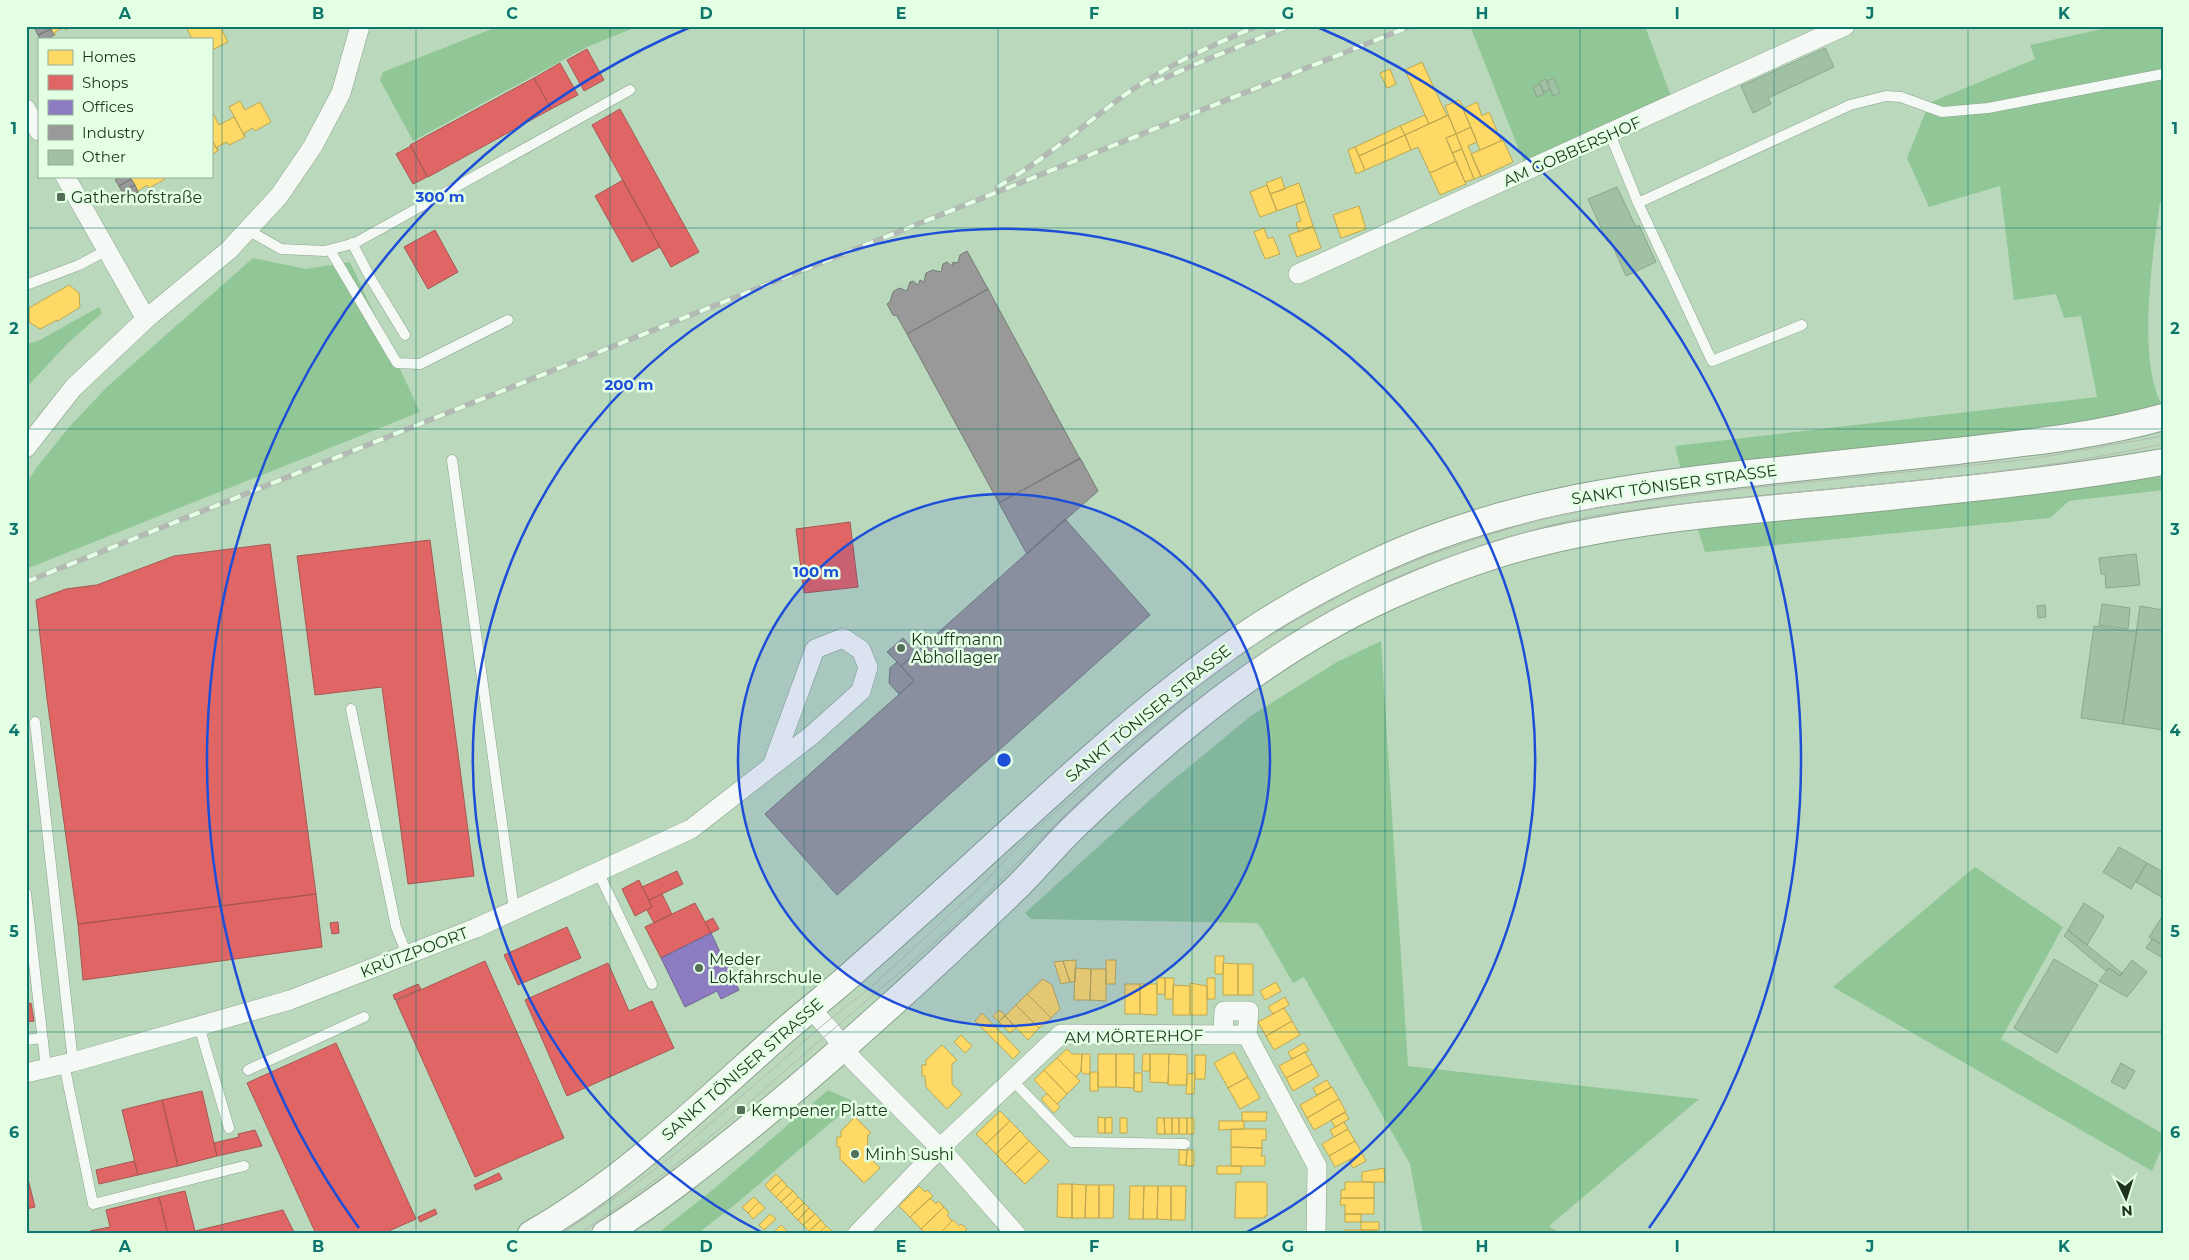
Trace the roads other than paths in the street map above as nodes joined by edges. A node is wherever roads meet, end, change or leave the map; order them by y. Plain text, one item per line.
1 (360, 26) edge
2 (1845, 26) edge
3 (2163, 74) edge
4 (630, 90) dead end
5 (26, 109) edge
6 (38, 129) edge
7 (1610, 134) junction
8 (65, 178) edge
9 (1638, 203) junction
10 (248, 230) junction
11 (352, 243) junction
12 (107, 250) junction
13 (330, 250) junction
14 (1298, 274) dead end
15 (26, 285) edge
16 (146, 319) junction
17 (508, 320) dead end
18 (1802, 324) dead end
19 (405, 335) dead end
20 (2163, 417) edge
21 (26, 448) edge
22 (452, 460) dead end
23 (2163, 462) edge
24 (351, 709) dead end
25 (35, 722) dead end
26 (772, 766) junction
27 (598, 872) junction
28 (26, 892) edge
29 (514, 910) junction
30 (407, 954) junction
31 (652, 984) dead end
32 (811, 1009) junction
33 (364, 1017) dead end
34 (199, 1026) junction
35 (42, 1038) junction
36 (26, 1040) edge
37 (844, 1048) junction
38 (68, 1063) junction
39 (46, 1068) junction
40 (248, 1070) dead end
41 (26, 1073) edge
42 (1013, 1081) junction
43 (229, 1128) dead end
44 (1185, 1144) dead end
45 (940, 1148) junction
46 (244, 1166) dead end
47 (531, 1234) edge
48 (604, 1234) edge
49 (857, 1234) edge
50 (1016, 1234) edge
51 (1316, 1234) edge

1 - 10 street
2 - 7 street, AM GOBBERSHOF
3 - 9 lane
4 - 11 lane
5 - 6 street
7 - 9 lane
7 - 14 street, AM GOBBERSHOF
8 - 12 street
9 - 18 lane
10 - 13 lane
10 - 16 street
11 - 13 lane
11 - 19 lane
12 - 15 lane
12 - 16 street
13 - 17 lane
16 - 21 street
20 - 32 main road, SANKT TÖNISER STRASSE
22 - 29 lane
23 - 37 main road, SANKT TÖNISER STRASSE
24 - 30 lane
25 - 38 lane
26 - 26 street, KRÜTZPOORT
26 - 27 street, KRÜTZPOORT
27 - 29 street, KRÜTZPOORT
27 - 31 lane
28 - 35 lane
29 - 30 street, KRÜTZPOORT
30 - 34 street, KRÜTZPOORT
32 - 37 street
32 - 47 main road, SANKT TÖNISER STRASSE
33 - 40 lane
34 - 38 street, KRÜTZPOORT
34 - 43 lane
35 - 36 lane
35 - 39 lane
37 - 45 street
37 - 48 main road, SANKT TÖNISER STRASSE
38 - 39 street, KRÜTZPOORT
38 - 46 lane
39 - 41 street, KRÜTZPOORT
42 - 44 lane
42 - 45 street, AM MÖRTERHOF
42 - 51 street, AM MÖRTERHOF
45 - 49 street, AM MÖRTERHOF
45 - 50 street

